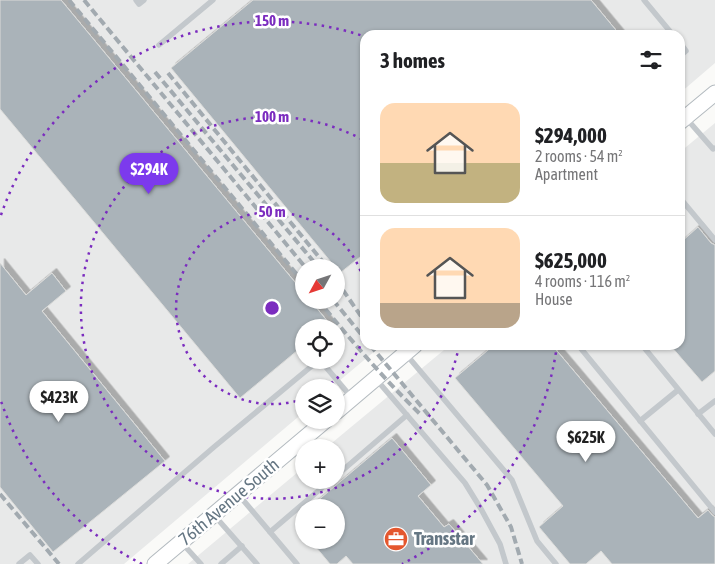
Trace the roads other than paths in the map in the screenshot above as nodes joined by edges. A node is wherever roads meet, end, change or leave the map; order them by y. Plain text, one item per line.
1 (136, 0) edge
2 (144, 0) edge
3 (213, 0) edge
4 (644, 0) edge
5 (669, 30) edge
6 (159, 45) dead end
7 (715, 93) edge
8 (685, 118) edge
9 (685, 122) edge
10 (715, 148) edge
11 (685, 204) edge
12 (715, 240) edge
13 (409, 350) edge
14 (411, 350) edge
15 (582, 350) edge
16 (646, 350) edge
17 (309, 369) edge
18 (328, 369) edge
19 (376, 378) junction
20 (678, 390) junction
21 (352, 398) junction
22 (715, 401) edge
23 (345, 404) edge
24 (698, 414) junction
25 (407, 416) junction
26 (640, 421) junction
27 (315, 429) edge
28 (715, 434) edge
29 (345, 468) edge
30 (320, 489) edge
31 (238, 494) junction
32 (715, 512) edge
33 (214, 514) junction
34 (270, 532) junction
35 (181, 542) junction
36 (242, 546) junction
37 (19, 564) edge
38 (38, 564) edge
39 (78, 564) edge
40 (155, 564) edge
41 (201, 564) edge
42 (221, 564) edge
43 (257, 564) edge
44 (297, 564) edge
45 (506, 564) edge
46 (556, 564) edge

1 - 2 lane
3 - 6 lane
4 - 5 lane
7 - 8 street
9 - 10 lane
11 - 12 lane
13 - 19 street
14 - 46 lane
15 - 26 lane
16 - 20 lane
17 - 39 lane
18 - 21 lane
19 - 21 street
19 - 25 lane
20 - 24 lane
20 - 26 lane
21 - 23 street
22 - 24 lane
24 - 28 lane
25 - 29 lane
25 - 45 lane
26 - 32 lane
27 - 31 street, 76th Avenue South
30 - 34 lane
31 - 33 street, 76th Avenue South
31 - 34 lane
33 - 35 street, 76th Avenue South
33 - 36 lane
34 - 44 lane
35 - 40 street, 76th Avenue South
35 - 41 lane
36 - 42 lane
36 - 43 lane
37 - 38 lane

